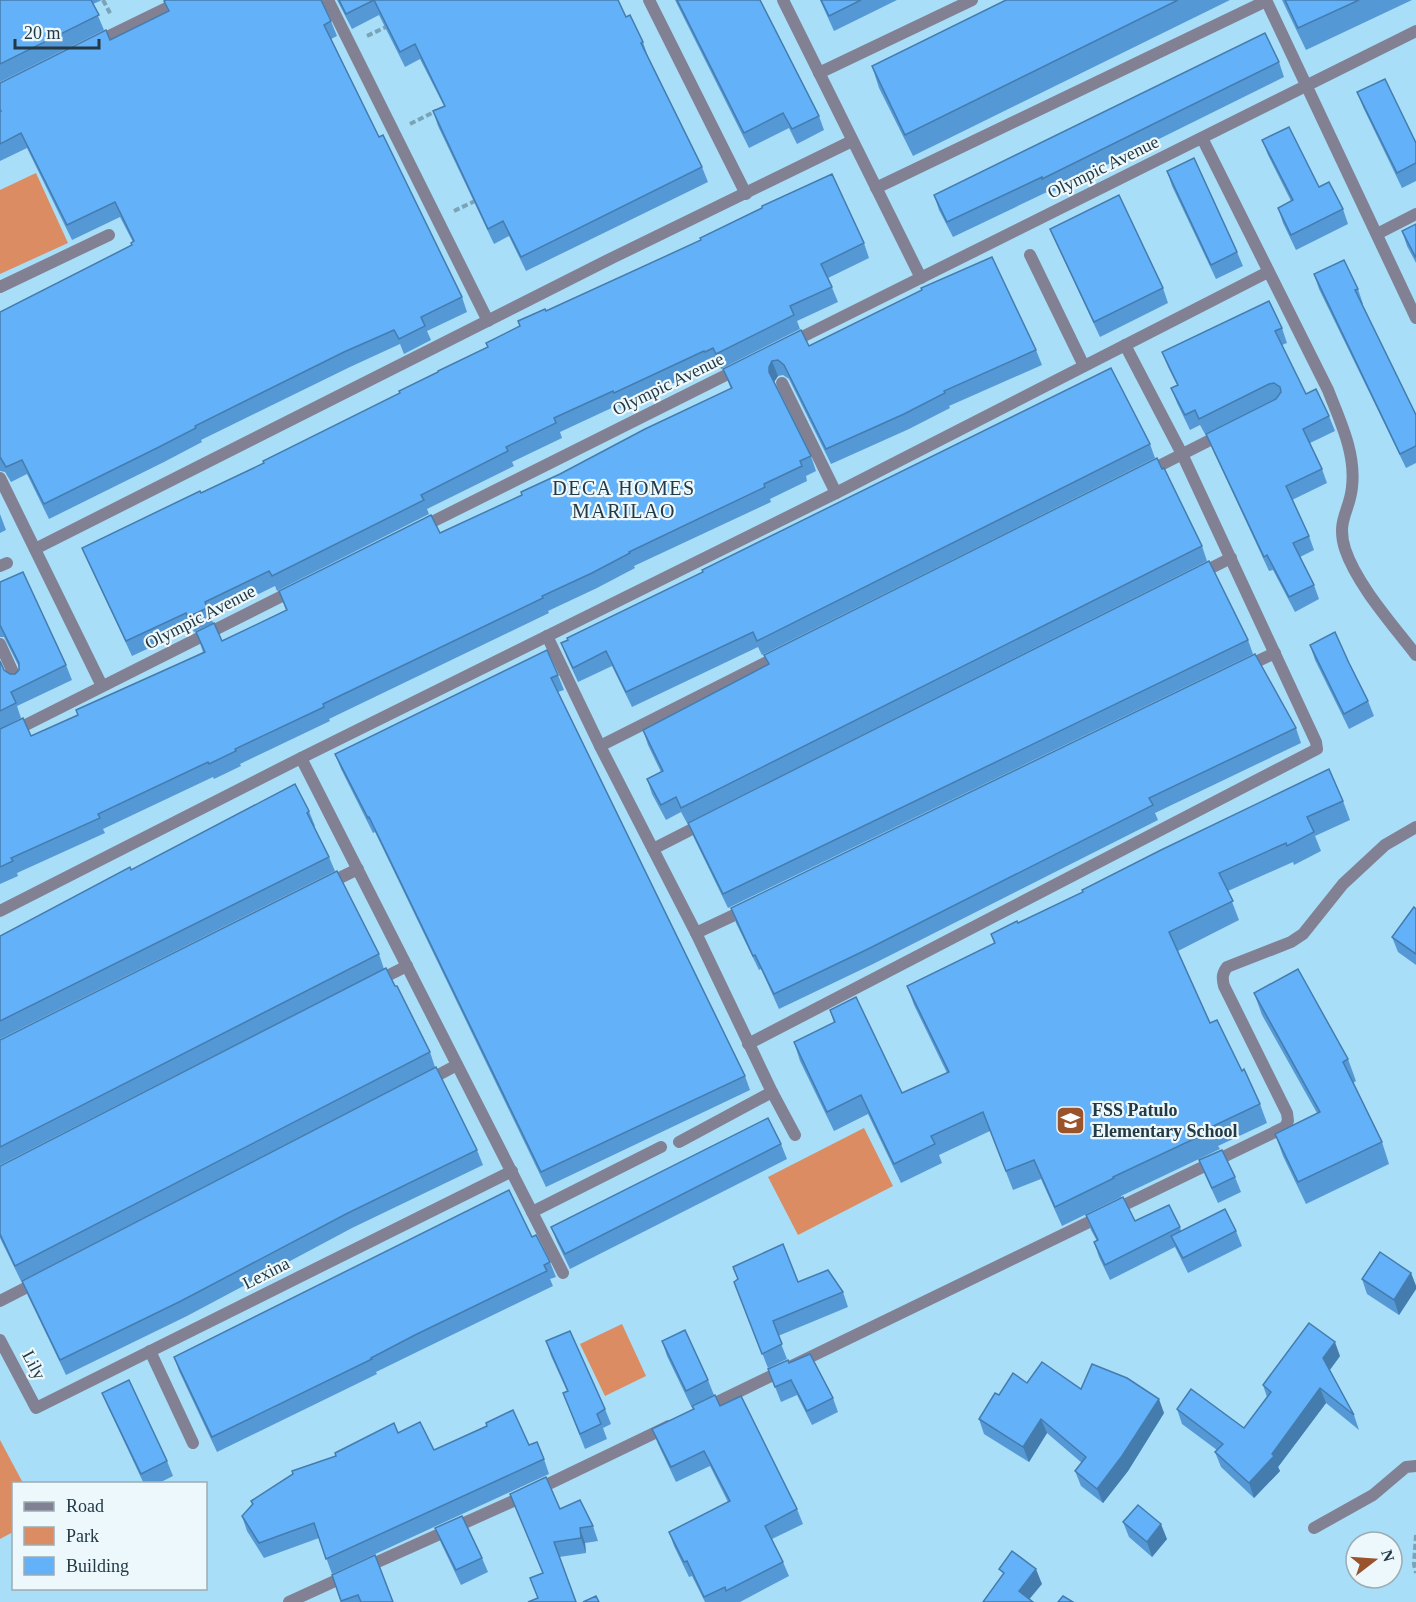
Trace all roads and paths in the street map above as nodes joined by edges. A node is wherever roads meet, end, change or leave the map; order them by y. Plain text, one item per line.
1 (103, 0) edge
2 (183, 0) edge
3 (328, 0) edge
4 (649, 0) edge
5 (783, 0) edge
6 (972, 0) edge
7 (1266, 0) edge
8 (399, 20) edge
9 (1416, 31) edge
10 (119, 32) junction
11 (350, 44) junction
12 (79, 51) edge
13 (819, 73) junction
14 (1307, 85) junction
15 (436, 110) edge
16 (394, 132) junction
17 (1202, 138) junction
18 (852, 141) junction
19 (876, 188) junction
20 (746, 194) junction
21 (480, 198) edge
22 (1416, 214) edge
23 (437, 219) junction
24 (1377, 234) junction
25 (109, 235) dead end
26 (1030, 255) dead end
27 (1268, 272) junction
28 (921, 278) junction
29 (0, 287) edge
30 (1416, 318) edge
31 (488, 321) junction
32 (1125, 345) junction
33 (779, 349) edge
34 (748, 364) edge
35 (1084, 366) junction
36 (782, 383) dead end
37 (1235, 427) edge
38 (1182, 454) junction
39 (0, 478) edge
40 (1129, 481) edge
41 (836, 494) junction
42 (407, 534) edge
43 (35, 549) junction
44 (1231, 558) junction
45 (1188, 580) edge
46 (302, 586) edge
47 (547, 636) junction
48 (0, 644) edge
49 (790, 650) edge
50 (1275, 653) junction
51 (1416, 655) edge
52 (1232, 673) edge
53 (17, 681) edge
54 (102, 686) junction
55 (0, 738) edge
56 (600, 746) junction
57 (301, 758) junction
58 (717, 816) edge
59 (1416, 827) edge
60 (652, 849) junction
61 (358, 869) junction
62 (316, 890) edge
63 (761, 902) edge
64 (0, 910) edge
65 (696, 933) junction
66 (407, 966) junction
67 (365, 987) edge
68 (748, 1044) junction
69 (458, 1065) junction
70 (415, 1087) edge
71 (772, 1092) junction
72 (795, 1135) dead end
73 (679, 1142) dead end
74 (661, 1147) dead end
75 (512, 1171) junction
76 (532, 1212) junction
77 (563, 1273) dead end
78 (53, 1274) edge
79 (0, 1301) edge
80 (0, 1340) edge
81 (150, 1351) junction
82 (36, 1408) joint
83 (193, 1443) dead end
84 (1416, 1466) edge
85 (1314, 1528) dead end
86 (1416, 1535) edge
87 (1416, 1573) edge
88 (289, 1602) edge

1 - 10 path
2 - 10 street
3 - 11 street
4 - 20 street
5 - 13 street
6 - 13 street
7 - 14 street
7 - 19 street
8 - 11 path
9 - 14 street, Olympic Avenue
10 - 12 street
11 - 16 street
13 - 18 street
14 - 17 street, Olympic Avenue
14 - 24 street
15 - 16 path
16 - 23 street
17 - 27 street
17 - 28 street, Olympic Avenue
18 - 19 street
18 - 20 street
19 - 28 street
20 - 31 street
21 - 23 path
22 - 24 street
23 - 31 street
24 - 30 street
25 - 29 street
26 - 35 street
27 - 32 street
27 - 51 street
28 - 33 street, Olympic Avenue
31 - 43 street
32 - 35 street
32 - 38 street
34 - 42 street, Olympic Avenue
35 - 41 street
36 - 41 street
37 - 38 street
38 - 40 street
38 - 44 street
39 - 43 street
41 - 47 street
43 - 54 street
44 - 45 street
44 - 50 street
46 - 54 street, Olympic Avenue
47 - 56 street
47 - 57 street
48 - 53 street
49 - 56 street
50 - 52 street
50 - 68 street
54 - 55 street, Olympic Avenue
56 - 60 street
57 - 61 street
57 - 64 street
58 - 60 street
59 - 88 street
60 - 65 street
61 - 62 street
61 - 66 street
63 - 65 street
65 - 68 street
66 - 67 street
66 - 69 street
68 - 71 street
69 - 70 street
69 - 75 street
71 - 72 street
71 - 73 street
74 - 76 street
75 - 76 street
75 - 81 street, Lexina
76 - 77 street
78 - 79 street
80 - 82 street, Lily
81 - 82 street, Lexina
81 - 83 street
84 - 85 street
86 - 87 path

